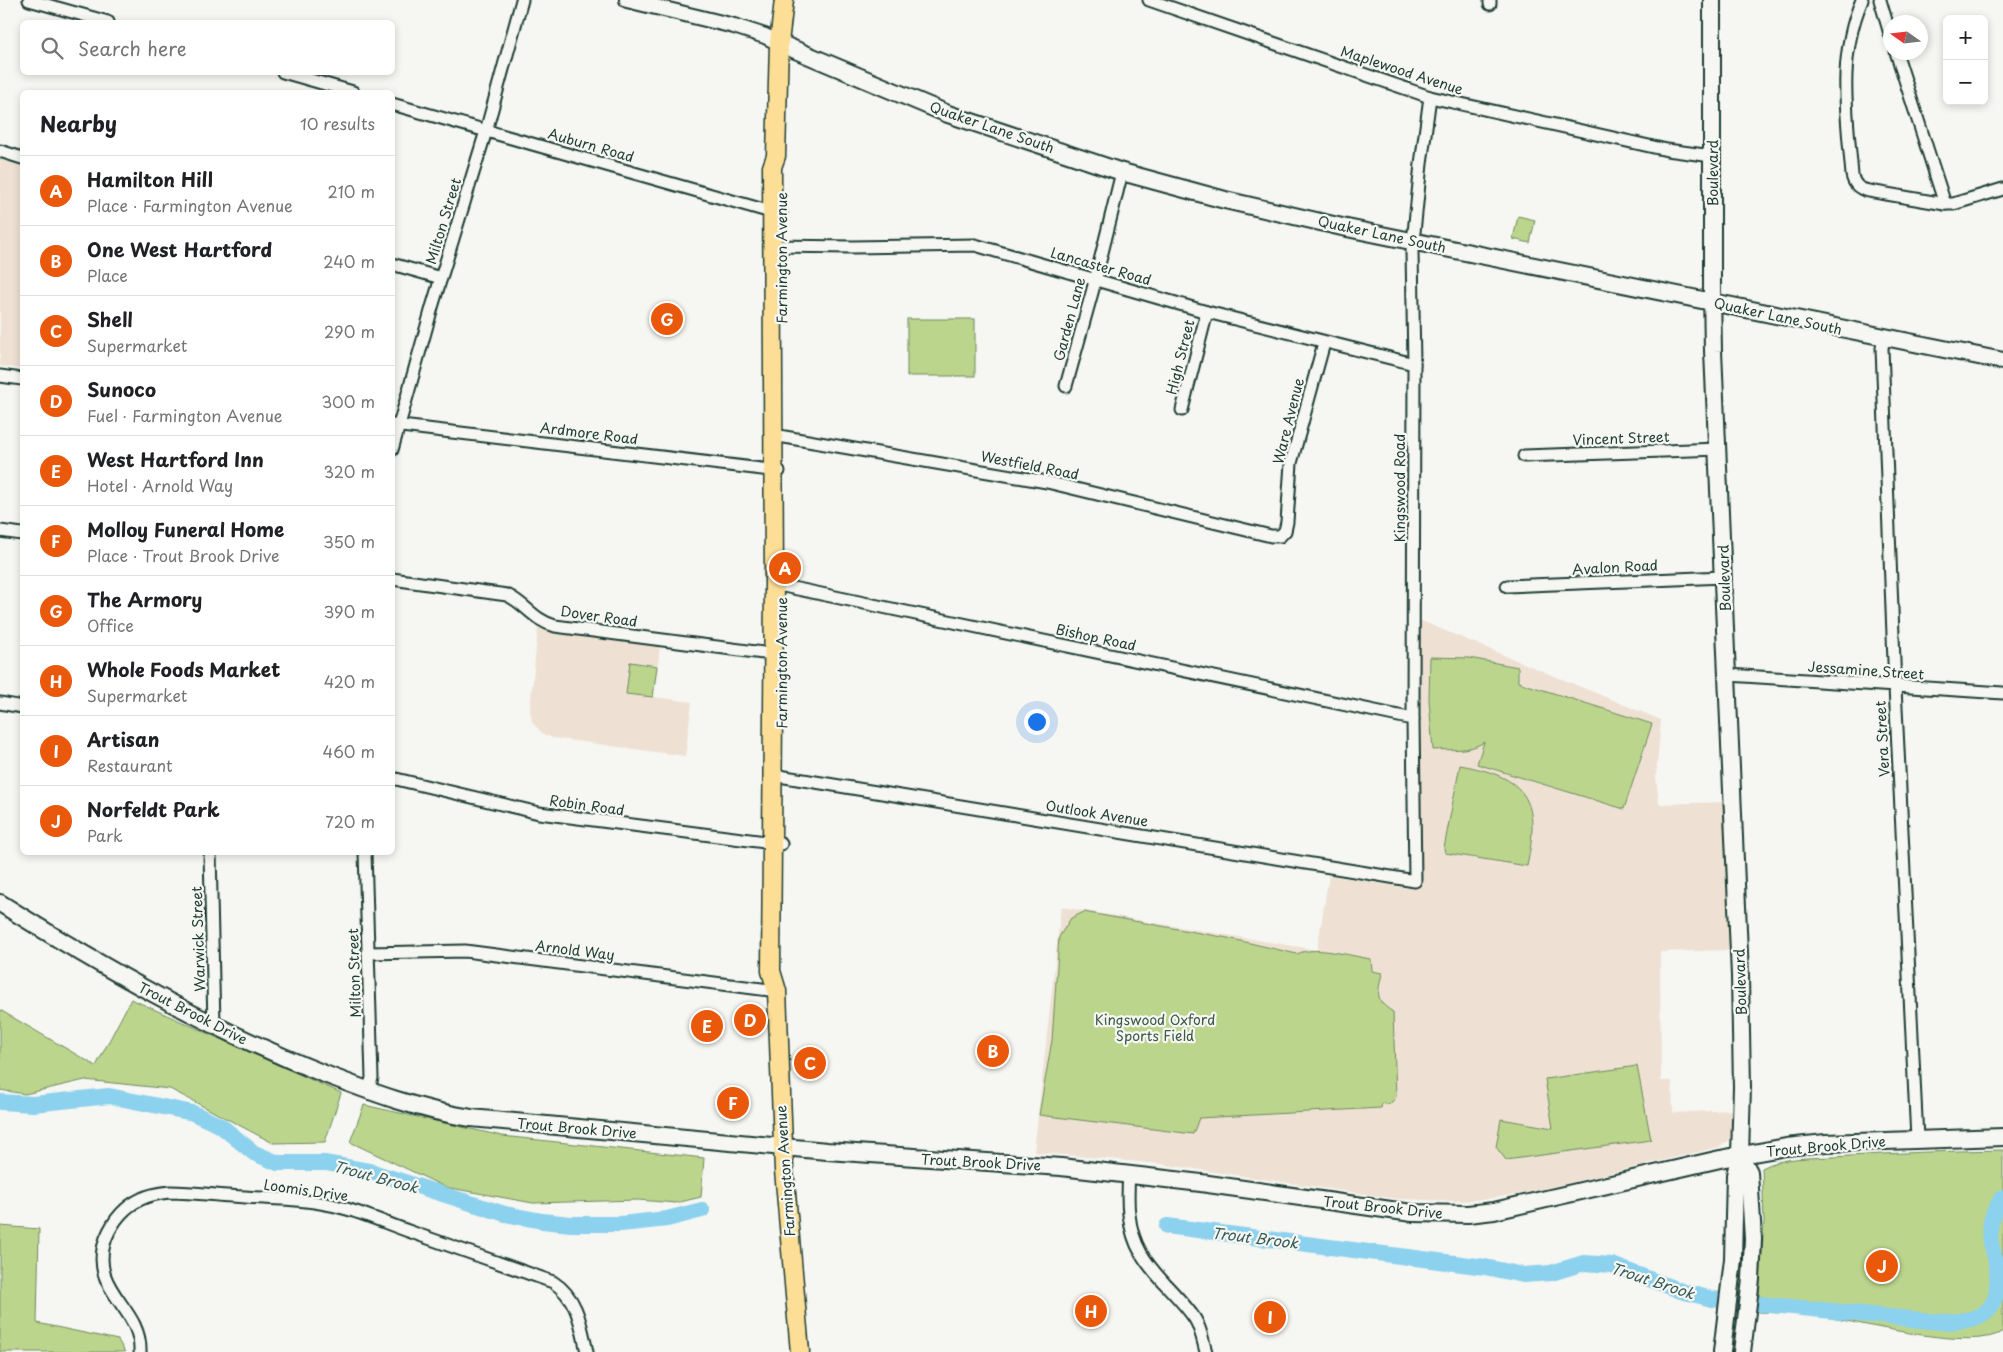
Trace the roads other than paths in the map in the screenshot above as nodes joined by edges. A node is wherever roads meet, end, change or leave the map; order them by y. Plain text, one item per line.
1 (29, 0) edge
2 (522, 0) edge
3 (627, 0) edge
4 (784, 0) edge
5 (1149, 0) edge
6 (1712, 0) edge
7 (1862, 0) edge
8 (1880, 0) edge
9 (1884, 15) edge
10 (101, 20) edge
11 (779, 42) junction
12 (1899, 60) edge
13 (294, 75) edge
14 (346, 90) edge
15 (1430, 97) junction
16 (395, 105) edge
17 (486, 131) junction
18 (0, 151) edge
19 (1712, 156) junction
20 (20, 157) edge
21 (1122, 172) junction
22 (2003, 189) edge
23 (1945, 204) junction
24 (777, 212) junction
25 (1412, 240) junction
26 (777, 246) junction
27 (395, 265) edge
28 (441, 278) junction
29 (1095, 280) junction
30 (1712, 302) junction
31 (1206, 312) junction
32 (1884, 338) junction
33 (1324, 343) junction
34 (2003, 361) edge
35 (1414, 364) junction
36 (0, 376) edge
37 (20, 379) edge
38 (1066, 386) dead end
39 (1182, 410) dead end
40 (396, 425) edge
41 (777, 436) junction
42 (1719, 449) junction
43 (1524, 456) dead end
44 (777, 471) junction
45 (0, 531) edge
46 (20, 534) edge
47 (1280, 536) joint
48 (1724, 577) junction
49 (395, 579) edge
50 (777, 585) junction
51 (1508, 586) dead end
52 (777, 655) junction
53 (1728, 675) junction
54 (1895, 687) junction
55 (2003, 693) edge
56 (0, 703) edge
57 (20, 707) edge
58 (1413, 719) junction
59 (777, 776) junction
60 (395, 779) edge
61 (777, 844) junction
62 (210, 855) edge
63 (365, 855) edge
64 (1415, 881) joint
65 (0, 903) edge
66 (368, 953) junction
67 (777, 990) junction
68 (214, 1025) junction
69 (368, 1091) junction
70 (2003, 1137) edge
71 (1917, 1139) junction
72 (782, 1147) junction
73 (1740, 1155) junction
74 (1129, 1174) junction
75 (1752, 1260) junction
76 (1732, 1267) junction
77 (140, 1352) edge
78 (587, 1352) edge
79 (800, 1352) edge
80 (1206, 1352) edge
81 (1722, 1352) edge
82 (1742, 1352) edge

1 - 10 street
2 - 17 street, Milton Street
3 - 11 street
4 - 11 main road, Farmington Avenue
5 - 15 street, Maplewood Avenue
6 - 19 main road, Boulevard
7 - 23 street
8 - 9 street
11 - 21 main road, Quaker Lane South
11 - 24 main road, Farmington Avenue
12 - 23 street
13 - 14 street
15 - 19 street, Maplewood Avenue
15 - 25 street, Kingswood Road
16 - 17 street, Auburn Road
17 - 24 street, Auburn Road
17 - 28 street, Milton Street
18 - 20 street
19 - 30 main road, Boulevard
21 - 25 main road, Quaker Lane South
21 - 29 street, Garden Lane
22 - 23 street
24 - 26 main road, Farmington Avenue
25 - 30 main road, Quaker Lane South
25 - 35 street, Kingswood Road
26 - 29 street, Lancaster Road
26 - 41 main road, Farmington Avenue
27 - 28 street
28 - 40 street, Milton Street
29 - 31 street, Lancaster Road
29 - 38 street, Garden Lane
30 - 32 main road, Quaker Lane South
30 - 42 main road, Boulevard
31 - 33 street, Lancaster Road
31 - 39 street, High Street
32 - 34 main road, Quaker Lane South
32 - 54 street, Vera Street
33 - 35 street, Lancaster Road
33 - 47 street, Ware Avenue
35 - 58 street, Kingswood Road
36 - 37 street
40 - 44 street, Ardmore Road
41 - 44 main road, Farmington Avenue
41 - 47 street, Westfield Road
42 - 43 street, Vincent Street
42 - 48 main road, Boulevard
44 - 50 main road, Farmington Avenue
45 - 46 street
48 - 51 street, Avalon Road
48 - 53 main road, Boulevard
49 - 52 street, Dover Road
50 - 52 main road, Farmington Avenue
50 - 58 street, Bishop Road
52 - 59 main road, Farmington Avenue
53 - 54 street, Jessamine Street
53 - 73 main road, Boulevard
54 - 55 street, Jessamine Street
54 - 71 street, Vera Street
56 - 57 street
58 - 64 street, Kingswood Road
59 - 61 main road, Farmington Avenue
59 - 64 street, Outlook Avenue
60 - 61 street, Robin Road
61 - 67 main road, Farmington Avenue
62 - 68 street, Warwick Street
63 - 66 street, Milton Street
65 - 68 main road, Trout Brook Drive
66 - 67 street, Arnold Way
66 - 69 street, Milton Street
67 - 72 main road, Farmington Avenue
68 - 69 main road, Trout Brook Drive
69 - 72 main road, Trout Brook Drive
70 - 71 main road, Trout Brook Drive
71 - 73 main road, Trout Brook Drive
72 - 74 main road, Trout Brook Drive
72 - 79 main road, Farmington Avenue
73 - 74 main road, Trout Brook Drive
73 - 75 main road, Boulevard
73 - 76 main road, Boulevard
74 - 80 street
75 - 76 main road
75 - 82 main road, Boulevard
76 - 81 main road, Boulevard
77 - 78 street, Loomis Drive

